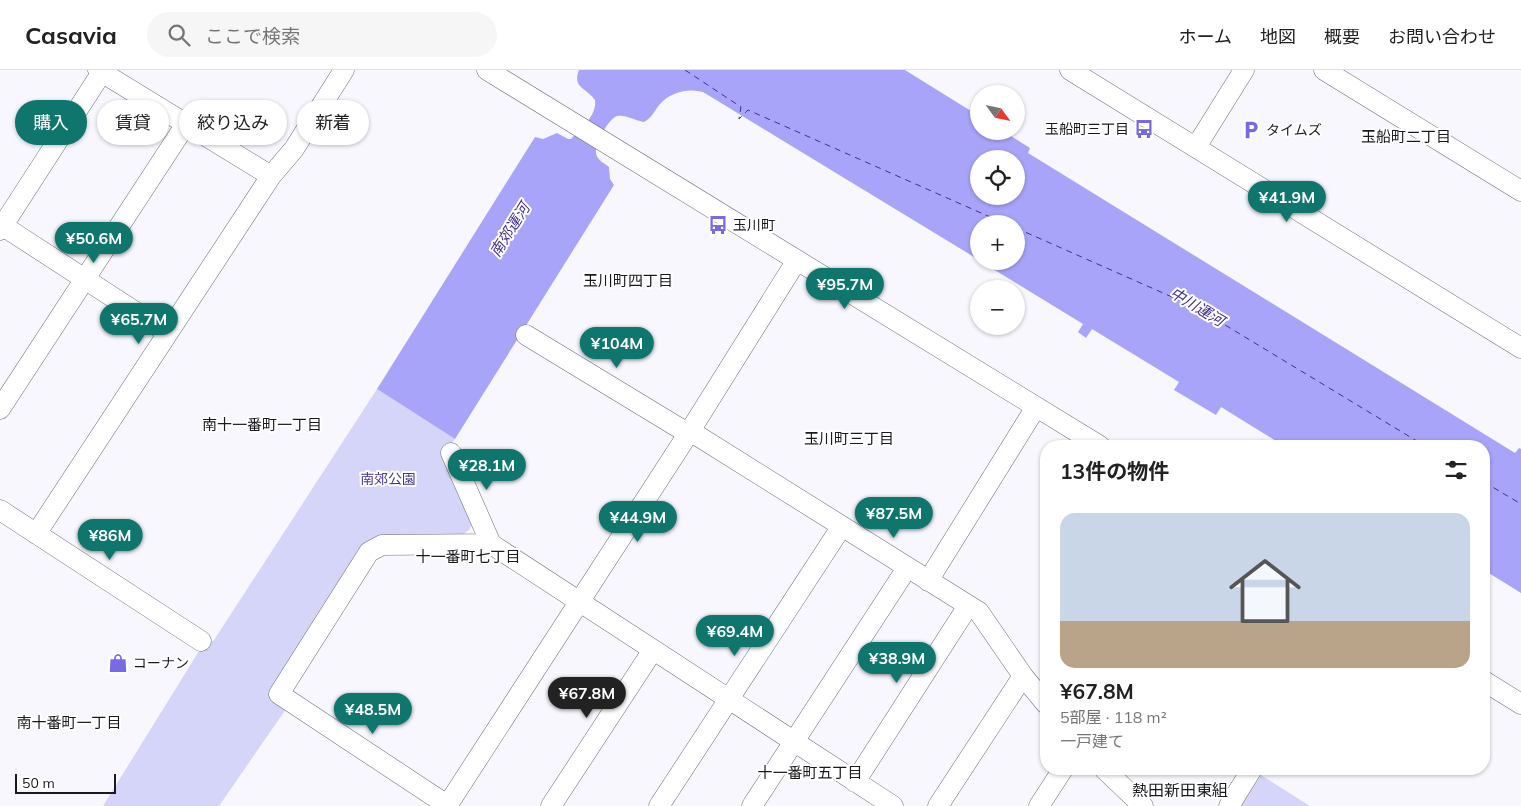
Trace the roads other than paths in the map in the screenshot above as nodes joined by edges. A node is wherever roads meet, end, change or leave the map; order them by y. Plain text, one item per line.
1 (344, 70) edge
2 (487, 70) edge
3 (1070, 70) edge
4 (1244, 70) edge
5 (1324, 70) edge
6 (100, 71) edge
7 (179, 120) edge
8 (179, 135) edge
9 (220, 145) edge
10 (1196, 147) junction
11 (271, 176) junction
12 (1521, 191) edge
13 (1, 226) edge
14 (797, 260) junction
15 (84, 279) junction
16 (168, 333) junction
17 (526, 334) dead end
18 (1518, 339) edge
19 (1036, 407) junction
20 (0, 409) edge
21 (689, 432) junction
22 (1090, 440) edge
23 (451, 453) dead end
24 (0, 510) edge
25 (842, 526) junction
26 (36, 534) junction
27 (491, 544) junction
28 (907, 568) junction
29 (928, 581) junction
30 (579, 603) junction
31 (968, 606) junction
32 (201, 641) dead end
33 (653, 650) junction
34 (1023, 676) junction
35 (1490, 685) edge
36 (1040, 697) edge
37 (728, 699) junction
38 (1521, 704) edge
39 (794, 742) junction
40 (1059, 775) edge
41 (1109, 775) edge
42 (1248, 775) edge
43 (855, 782) junction
44 (871, 800) edge
45 (1132, 803) edge
46 (449, 805) edge
47 (551, 806) edge
48 (659, 806) edge
49 (752, 806) edge
50 (893, 806) edge
51 (938, 806) edge
52 (1039, 806) edge
53 (1228, 806) edge

1 - 11 street
2 - 14 street
3 - 10 street
4 - 10 street
5 - 12 street
6 - 7 street
6 - 13 street
8 - 15 street
9 - 11 street
10 - 18 street
11 - 16 street
13 - 15 street
14 - 19 street
14 - 21 street
15 - 16 street
15 - 20 street
16 - 26 street
17 - 21 street
19 - 22 street
19 - 29 street
21 - 25 street
21 - 30 street
23 - 27 street
24 - 26 street
25 - 28 street
25 - 37 street
26 - 32 street
27 - 30 street
27 - 46 street
28 - 29 street
28 - 39 street
29 - 31 street
30 - 33 street
30 - 46 street
31 - 34 street
31 - 43 street
33 - 37 street
33 - 47 street
34 - 36 street
34 - 51 street
35 - 38 street
37 - 39 street
37 - 48 street
39 - 43 street
39 - 49 street
40 - 52 street
41 - 45 street
42 - 53 street
43 - 44 street
44 - 50 street

